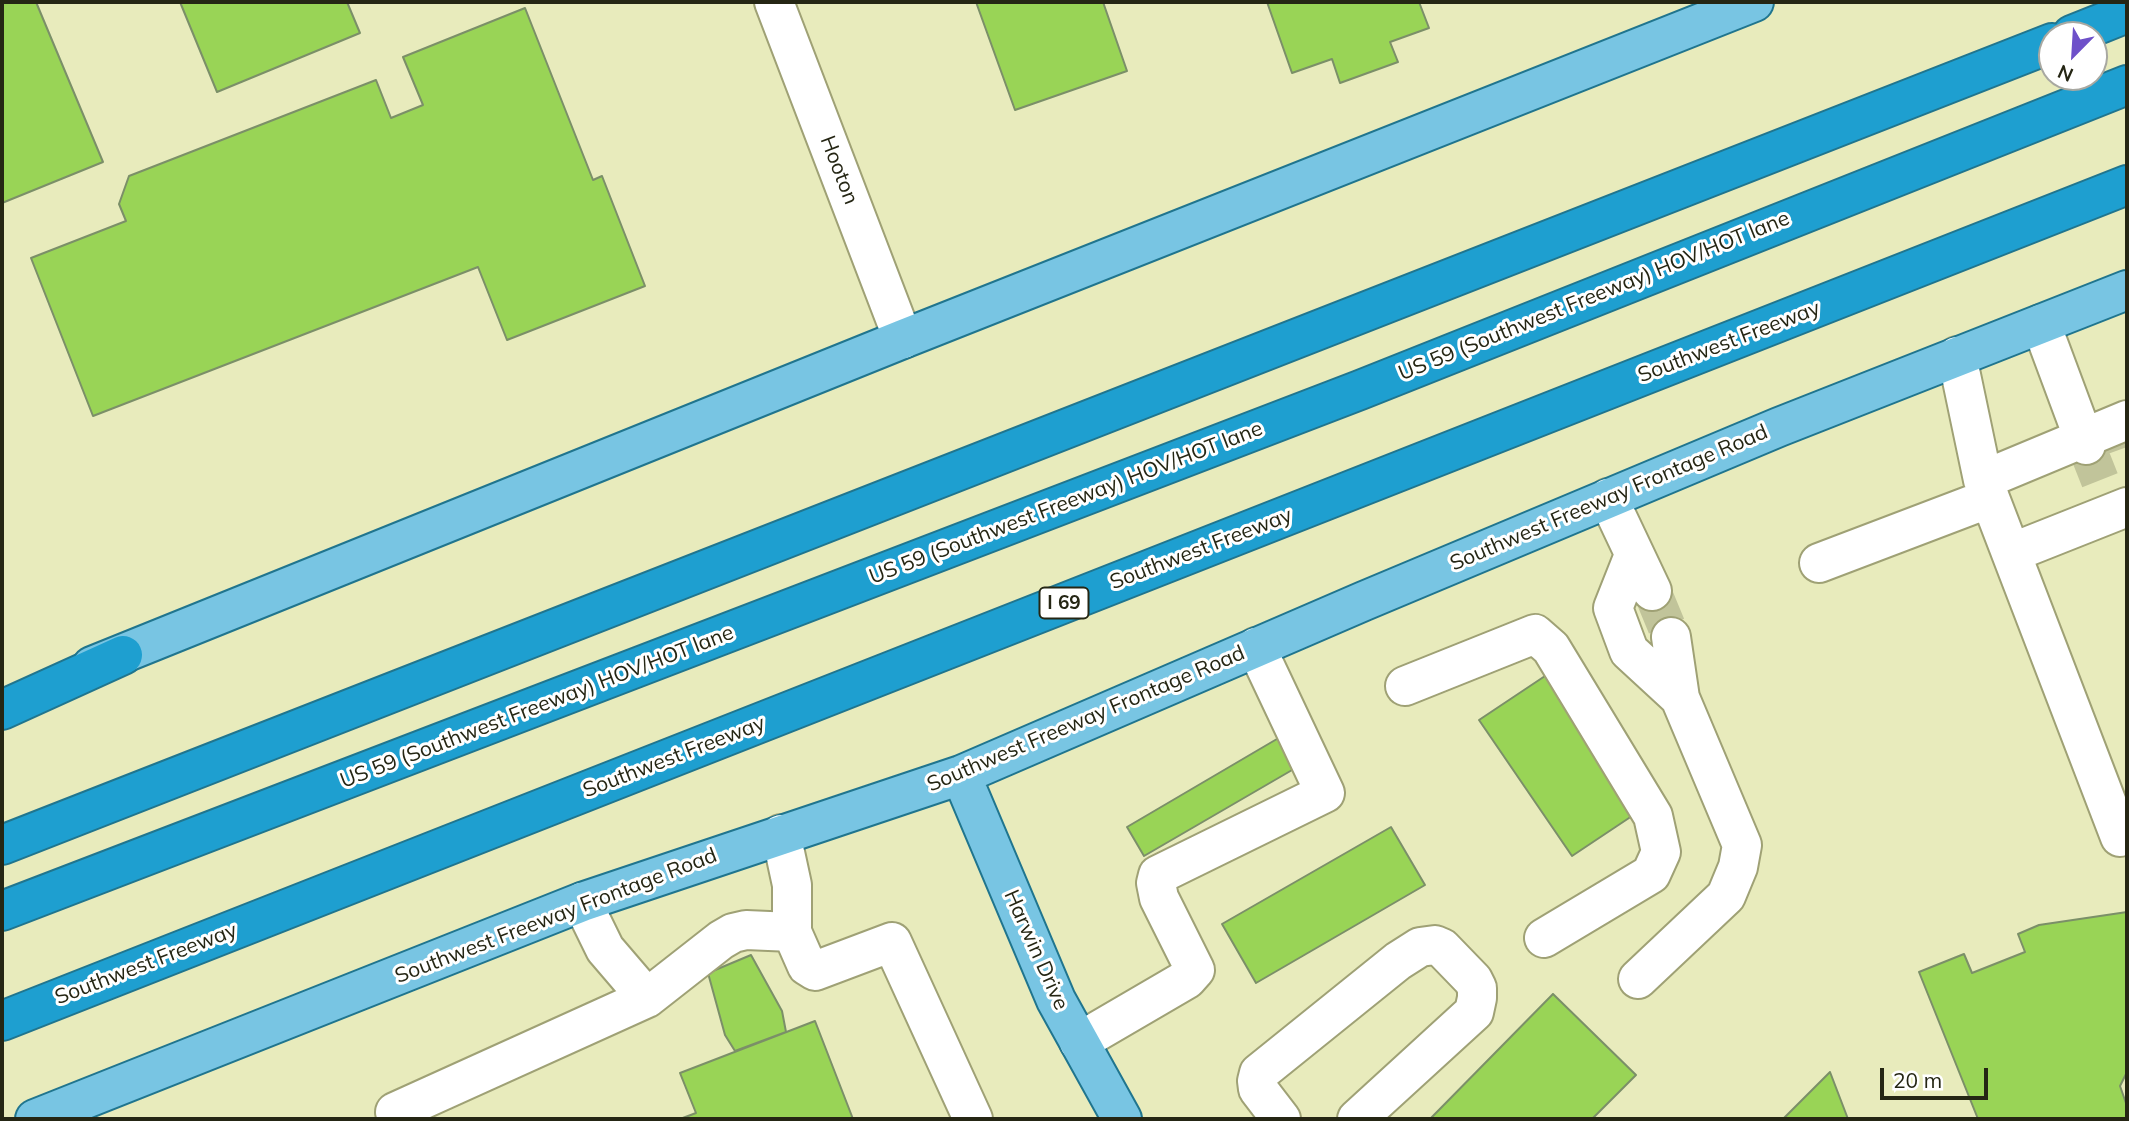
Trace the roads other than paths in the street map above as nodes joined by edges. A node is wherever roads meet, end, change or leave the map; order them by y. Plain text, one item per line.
1 (774, 2) edge
2 (1754, 2) edge
3 (2038, 48) edge
4 (2127, 85) edge
5 (2127, 185) edge
6 (2127, 290) edge
7 (2041, 324) junction
8 (903, 339) junction
9 (1957, 356) junction
10 (2122, 426) edge
11 (2084, 442) junction
12 (1987, 489) junction
13 (1608, 498) junction
14 (2114, 501) edge
15 (2011, 553) junction
16 (1634, 555) junction
17 (1819, 563) dead end
18 (1652, 591) tunnel mouth
19 (1671, 637) tunnel mouth
20 (1256, 648) junction
21 (123, 655) junction
22 (1405, 685) dead end
23 (1680, 698) junction
24 (2, 699) edge
25 (2, 710) edge
26 (961, 775) junction
27 (287, 803) junction
28 (781, 834) junction
29 (2120, 837) dead end
30 (2, 845) edge
31 (582, 902) junction
32 (2, 911) edge
33 (2, 929) edge
34 (793, 932) junction
35 (1544, 938) dead end
36 (1638, 979) dead end
37 (648, 998) junction
38 (2, 1021) edge
39 (1079, 1042) junction
40 (35, 1119) edge
41 (399, 1119) edge
42 (973, 1119) edge
43 (1122, 1119) edge
44 (1281, 1119) edge
45 (1357, 1119) edge

1 - 8 street, Hooton
2 - 8 main road
3 - 30 highway
4 - 27 highway, US 59 (Southwest Freeway) HOV/HOT lane
5 - 38 highway, Southwest Freeway / I 69
6 - 7 main road, Southwest Freeway Frontage Road
7 - 9 main road, Southwest Freeway Frontage Road
7 - 11 street
8 - 21 main road
9 - 12 street
9 - 13 main road, Southwest Freeway Frontage Road
10 - 11 street
11 - 12 street
12 - 15 street
12 - 17 street
13 - 16 street
13 - 20 main road, Southwest Freeway Frontage Road
14 - 15 street
15 - 29 street
16 - 18 street
16 - 23 street
19 - 23 street
20 - 26 main road, Southwest Freeway Frontage Road
20 - 39 street
21 - 24 main road
21 - 25 highway
22 - 35 street
23 - 36 street
26 - 28 main road, Southwest Freeway Frontage Road
26 - 39 main road, Harwin Drive
27 - 32 highway, US 59 (Southwest Freeway) HOV/HOT lane
27 - 33 highway
28 - 31 main road, Southwest Freeway Frontage Road
28 - 34 street
31 - 37 street
31 - 40 main road, Southwest Freeway Frontage Road
34 - 37 street
34 - 42 street
37 - 41 street
39 - 43 main road, Harwin Drive
44 - 45 street

